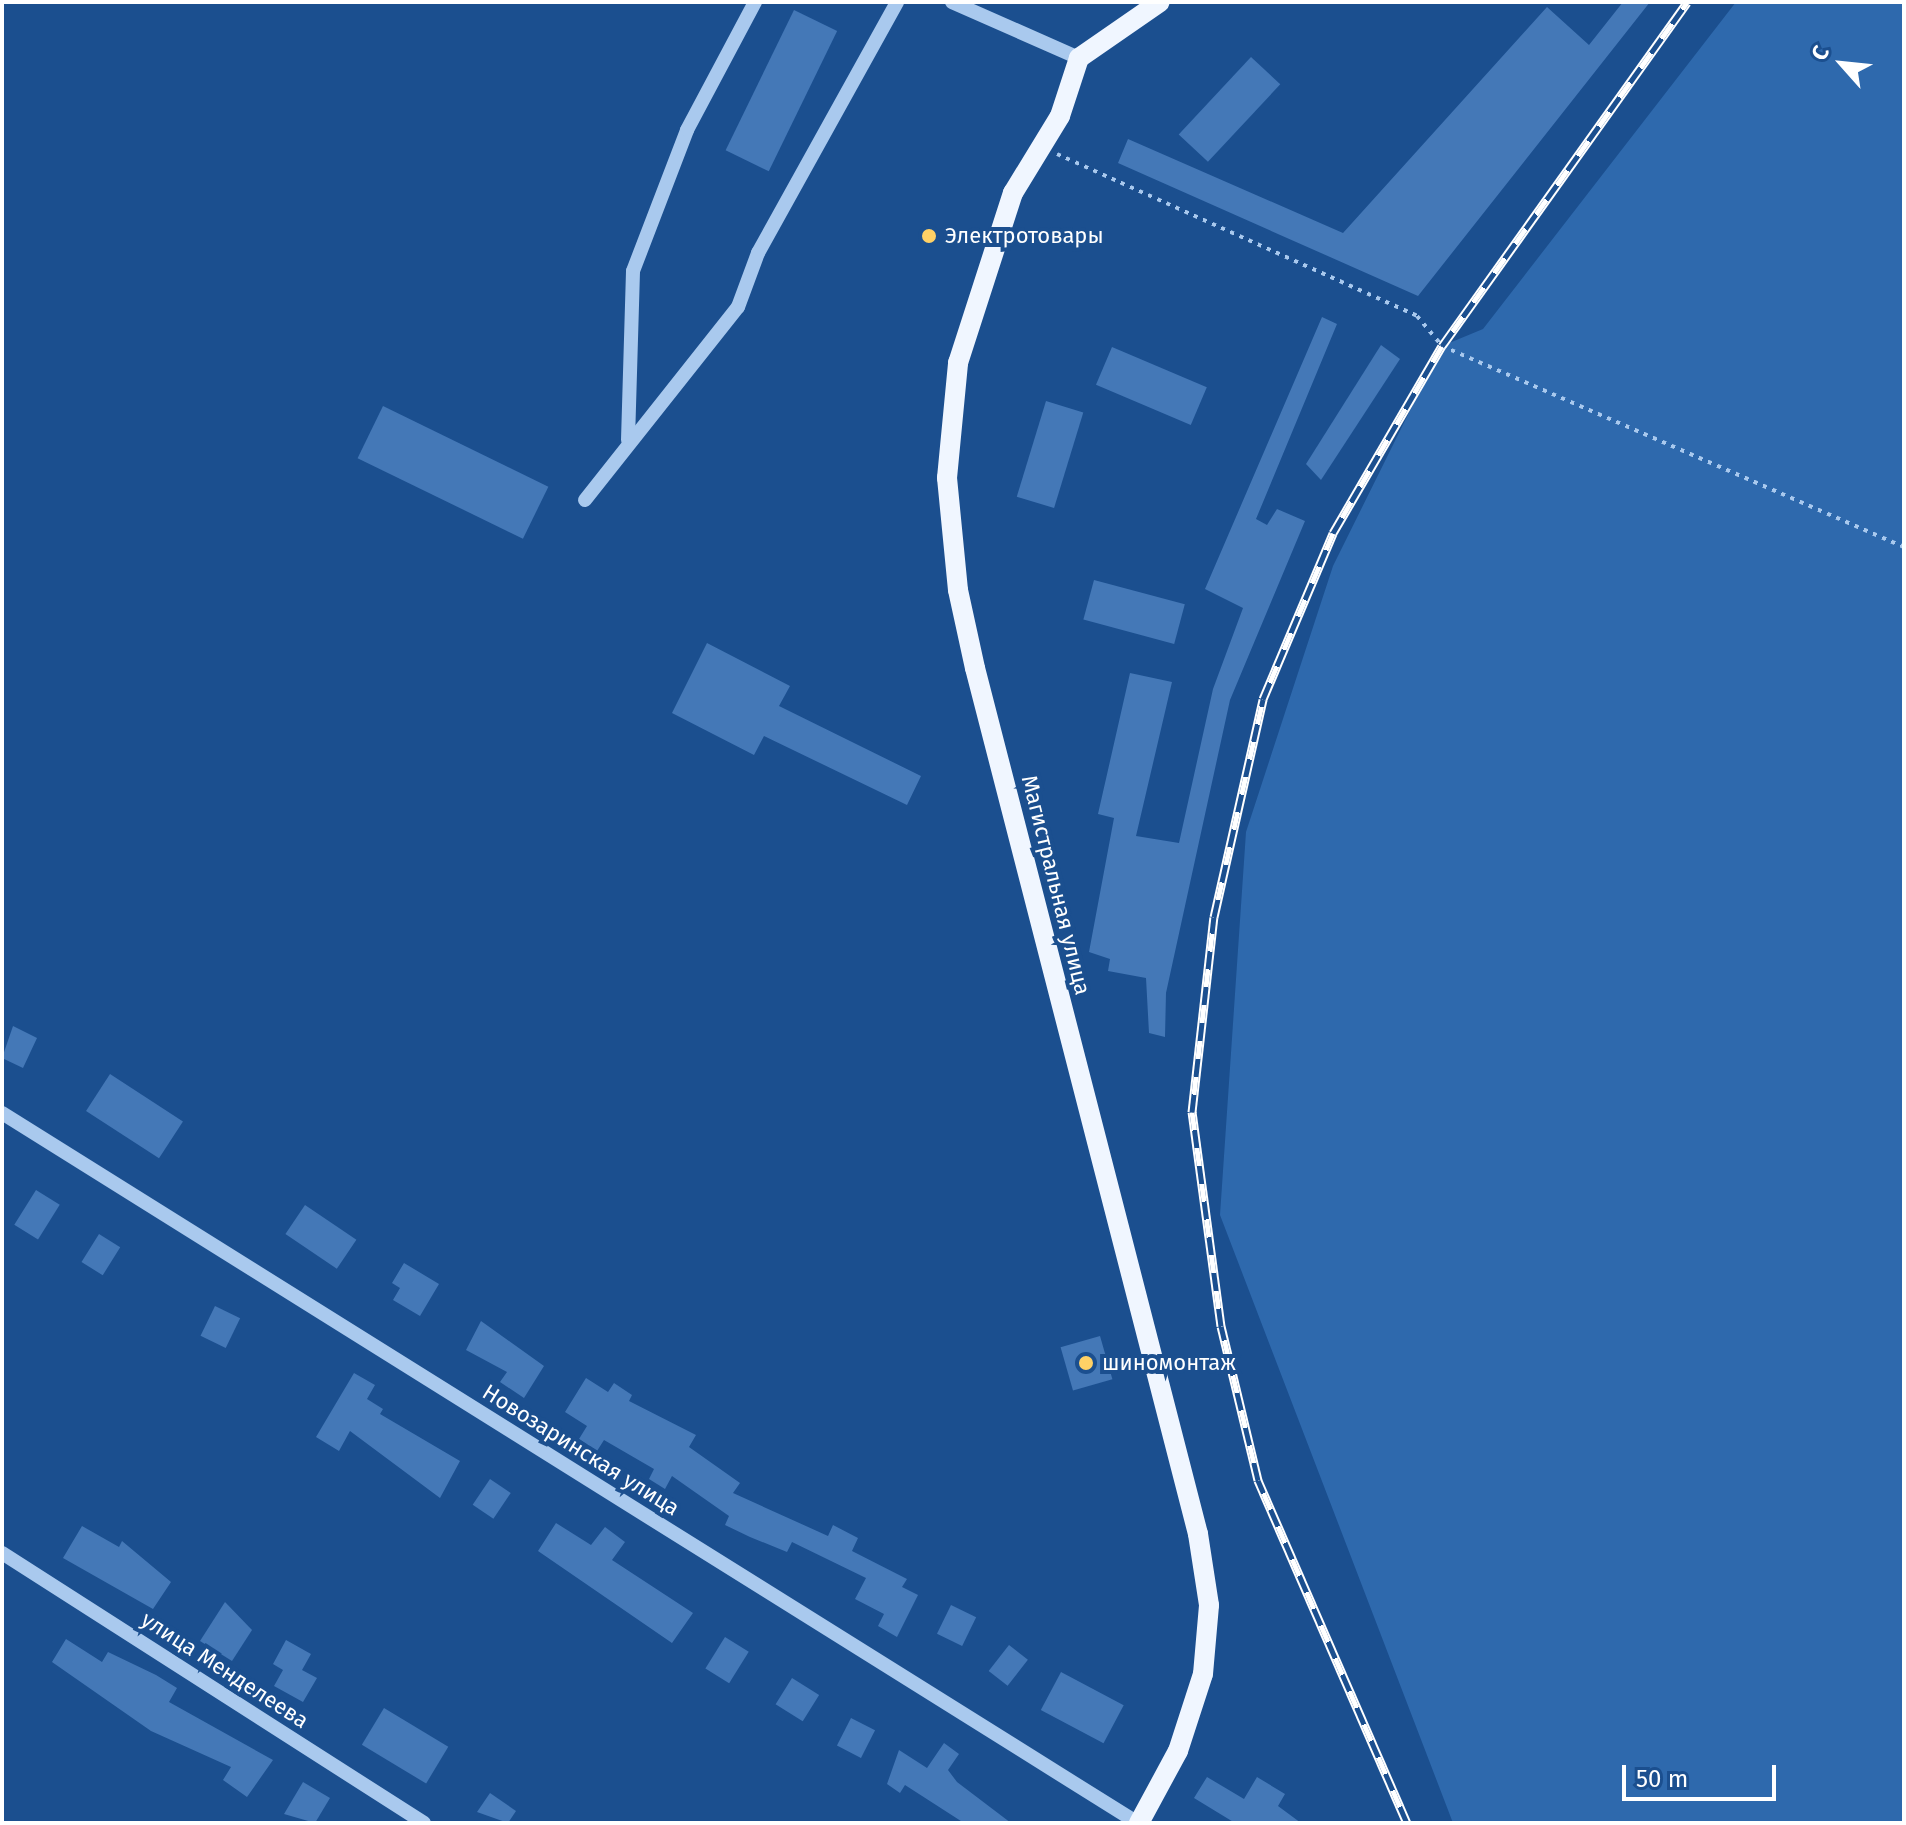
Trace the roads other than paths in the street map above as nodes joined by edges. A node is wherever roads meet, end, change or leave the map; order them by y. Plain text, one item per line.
1 (755, 2) edge
2 (897, 2) edge
3 (952, 2) edge
4 (1160, 2) edge
5 (1079, 58) junction
6 (628, 440) junction
7 (585, 500) dead end
8 (2, 1113) edge
9 (2, 1553) edge
10 (424, 1823) edge
11 (1139, 1823) edge

1 - 6 street
2 - 6 street
3 - 5 street
4 - 5 main road
5 - 11 main road, Магистральная улица
6 - 7 street
8 - 11 street, Новозаринская улица
9 - 10 street, улица Менделеева

